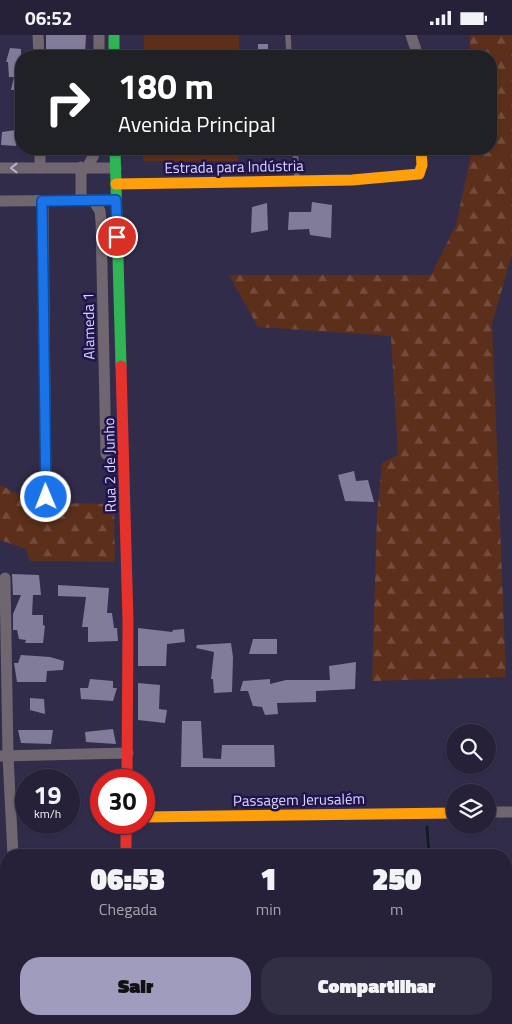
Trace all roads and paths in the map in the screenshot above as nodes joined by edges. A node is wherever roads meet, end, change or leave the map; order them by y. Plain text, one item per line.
1 (38, 35) edge
2 (99, 35) edge
3 (114, 35) edge
4 (288, 35) edge
5 (411, 35) edge
6 (39, 50) edge
7 (99, 50) edge
8 (114, 50) edge
9 (289, 50) edge
10 (416, 50) edge
11 (40, 155) edge
12 (93, 155) edge
13 (115, 155) edge
14 (295, 155) edge
15 (422, 155) edge
16 (0, 168) edge
17 (84, 168) junction
18 (40, 169) junction
19 (116, 169) junction
20 (297, 181) junction
21 (116, 184) junction
22 (87, 200) junction
23 (116, 200) junction
24 (0, 201) edge
25 (42, 201) junction
26 (106, 453) dead end
27 (46, 497) dead end
28 (5, 578) dead end
29 (128, 753) junction
30 (4, 756) edge
31 (127, 769) edge
32 (496, 812) edge
33 (512, 812) edge
34 (446, 813) edge
35 (155, 817) edge
36 (126, 834) edge
37 (12, 849) edge
38 (126, 849) edge

1 - 6 street
2 - 7 street
3 - 8 street
4 - 9 lane
5 - 10 street
11 - 18 street
12 - 17 street
13 - 19 street, Rua 2 de Junho
14 - 20 lane
15 - 20 street, Estrada para Indústria
18 -> 16 street
17 - 18 street
17 - 19 street
17 - 22 street
19 - 21 street, Rua 2 de Junho
20 - 21 street, Estrada para Indústria
21 - 23 street, Rua 2 de Junho
22 - 23 street
22 - 25 street
22 - 26 street, Alameda 1
23 - 29 street, Rua 2 de Junho
24 - 25 street
25 - 27 street
28 - 30 street
29 - 30 street
29 - 31 street, Rua 2 de Junho
30 - 37 street
32 - 33 street
34 - 35 street, Passagem Jerusalém
36 - 38 street

